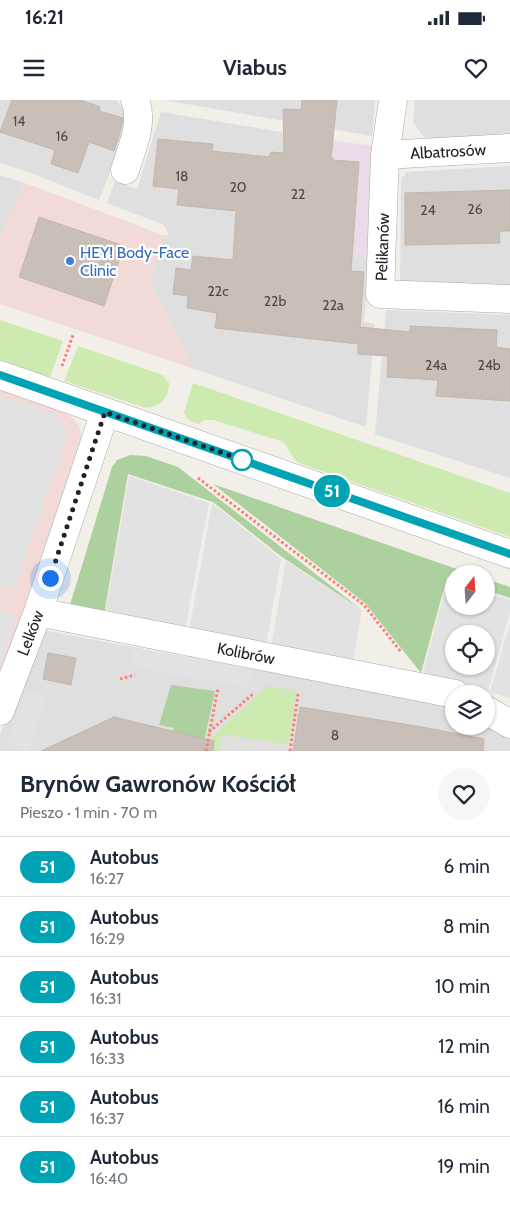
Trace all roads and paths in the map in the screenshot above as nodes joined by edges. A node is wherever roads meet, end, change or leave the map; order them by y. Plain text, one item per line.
1 (135, 100) edge
2 (393, 100) edge
3 (510, 148) edge
4 (385, 154) junction
5 (125, 170) dead end
6 (510, 299) edge
7 (72, 335) dead end
8 (61, 368) dead end
9 (0, 375) edge
10 (105, 412) junction
11 (195, 476) dead end
12 (510, 554) edge
13 (38, 612) junction
14 (400, 650) dead end
15 (135, 674) dead end
16 (120, 679) dead end
17 (218, 688) dead end
18 (299, 689) dead end
19 (445, 692) edge
20 (254, 693) dead end
21 (0, 711) edge
22 (495, 715) edge
23 (510, 724) edge
24 (209, 733) junction
25 (206, 751) edge
26 (290, 751) edge

1 - 5 street
2 - 4 street, Pelikanów
3 - 4 street, Albatrosów
4 - 6 street, Pelikanów
7 - 8 path
9 - 10 street
10 - 12 street
10 - 13 street, Lelków
11 - 14 path
13 - 19 street, Kolibrów
13 - 21 street, Lelków
15 - 16 path
17 - 24 path
18 - 26 path
20 - 24 path
22 - 23 street
24 - 25 path

